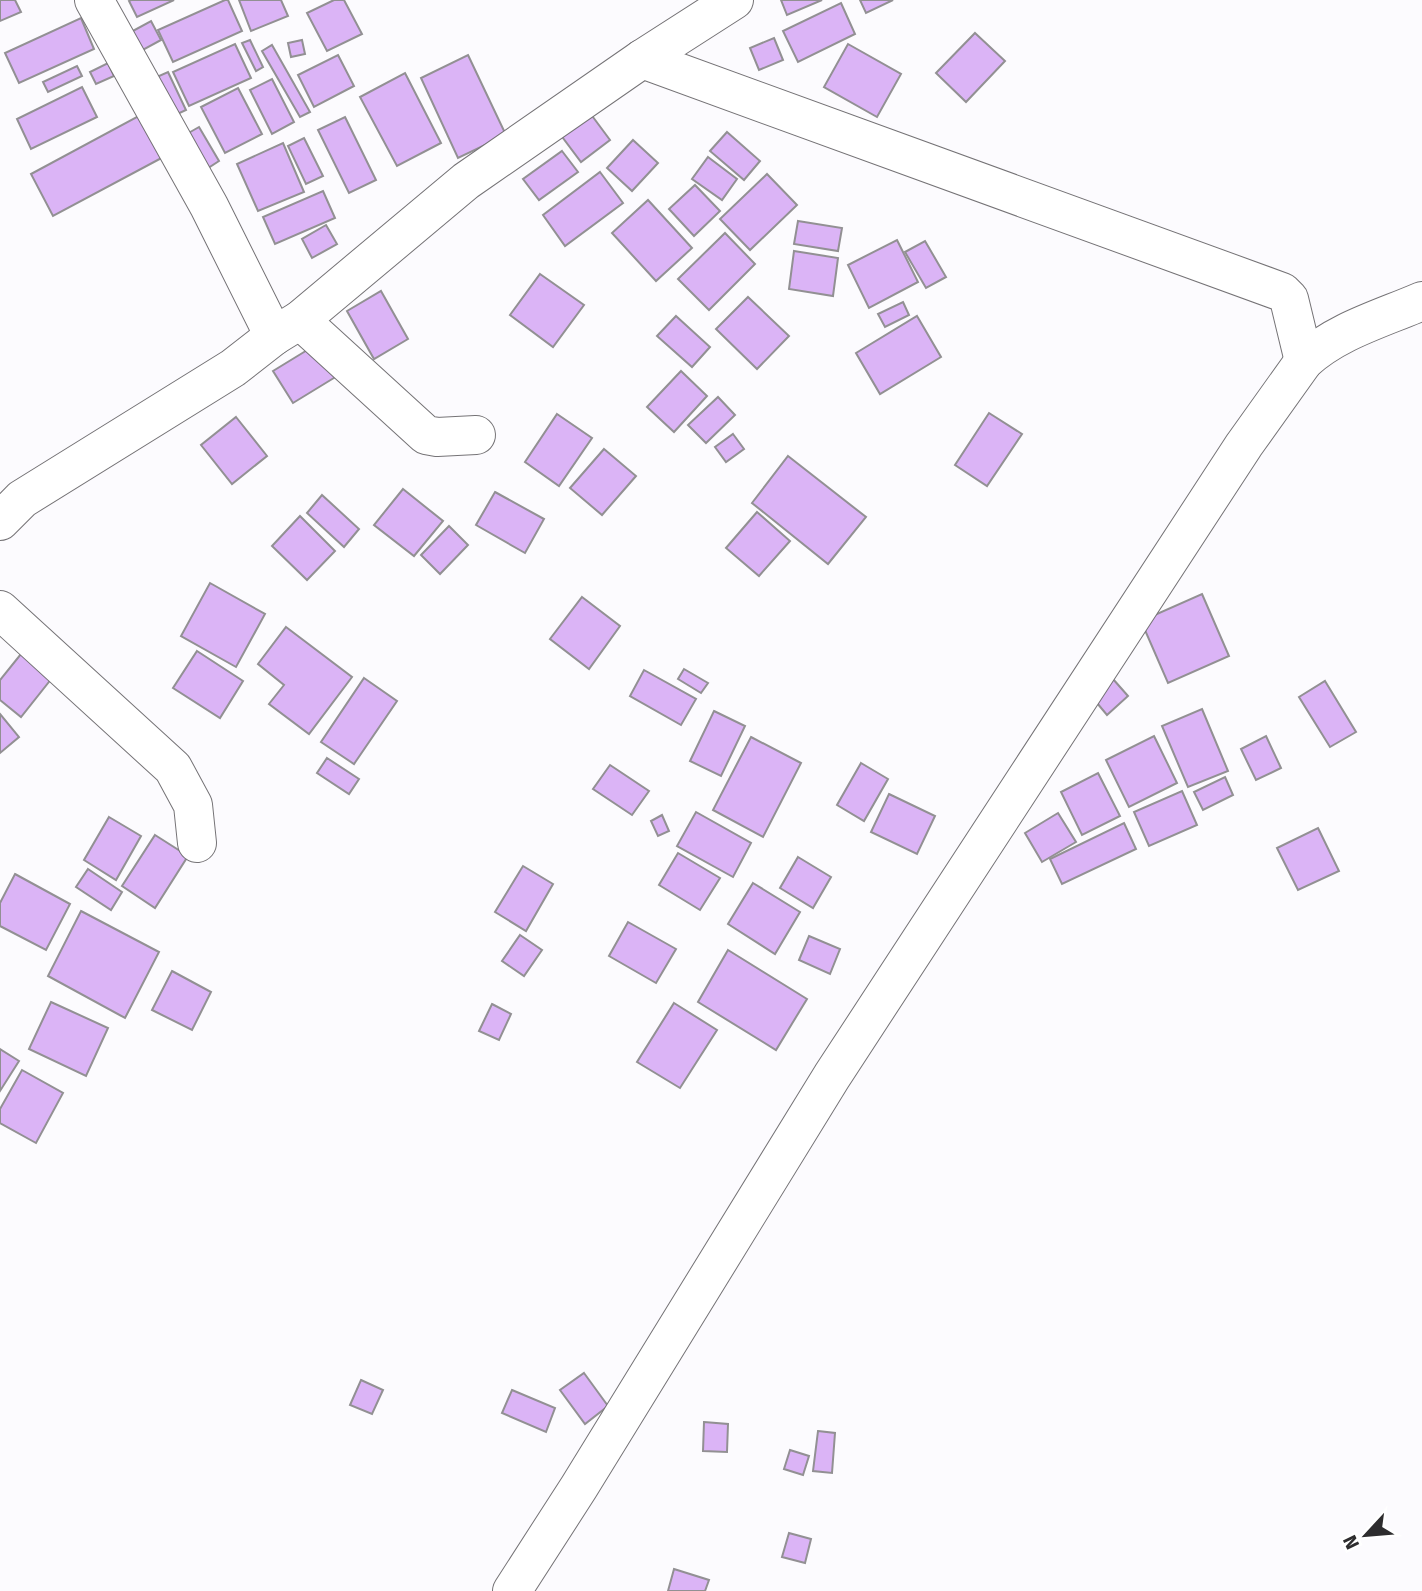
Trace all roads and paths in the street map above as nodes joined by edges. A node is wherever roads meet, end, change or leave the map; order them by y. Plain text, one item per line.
1 (94, 0) edge
2 (734, 0) edge
3 (642, 59) junction
4 (1422, 301) edge
5 (287, 328) junction
6 (1303, 354) junction
7 (476, 435) dead end
8 (0, 521) edge
9 (0, 610) edge
10 (197, 843) dead end
11 (512, 1591) edge

1 - 5 street
2 - 3 street
3 - 5 street
3 - 6 street
4 - 6 street
5 - 7 street
5 - 8 street
6 - 11 street
9 - 10 street

